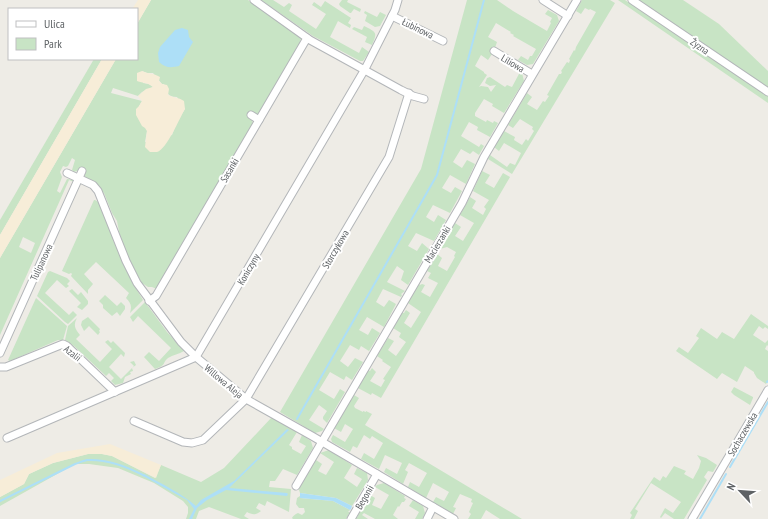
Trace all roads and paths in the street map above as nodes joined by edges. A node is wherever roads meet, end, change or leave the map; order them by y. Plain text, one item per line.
1 (254, 0) edge
2 (398, 0) edge
3 (543, 0) edge
4 (577, 0) edge
5 (632, 0) edge
6 (392, 16) junction
7 (568, 16) junction
8 (307, 38) junction
9 (443, 41) dead end
10 (494, 51) dead end
11 (365, 69) junction
12 (532, 74) junction
13 (768, 92) edge
14 (408, 94) junction
15 (424, 99) dead end
16 (251, 115) dead end
17 (259, 120) junction
18 (82, 171) dead end
19 (67, 173) dead end
20 (79, 179) junction
21 (149, 301) junction
22 (0, 353) edge
23 (196, 357) junction
24 (0, 367) edge
25 (768, 390) edge
26 (115, 392) junction
27 (246, 399) junction
28 (134, 421) dead end
29 (8, 438) dead end
30 (322, 442) junction
31 (377, 474) junction
32 (296, 486) dead end
33 (433, 507) junction
34 (351, 519) edge
35 (426, 519) edge
36 (454, 519) edge
37 (692, 519) edge

1 - 8 street
2 - 6 street, Koniczyny
3 - 7 street
4 - 7 street, Macierzanki
5 - 13 street, Żyzna
6 - 9 street, Łubinowa
6 - 11 street, Koniczyny
7 - 12 street, Macierzanki
8 - 11 street
8 - 17 street, Sasanki
10 - 12 street, Liliowa
11 - 14 street
11 - 23 street, Koniczyny
12 - 30 street, Macierzanki
14 - 15 street
14 - 27 street, Storczykowa
16 - 17 street
17 - 21 street, Sasanki
18 - 20 street, Tulipanowa
19 - 20 street, Willowa Aleja
20 - 21 street, Willowa Aleja
20 - 22 street, Tulipanowa
21 - 23 street, Willowa Aleja
23 - 26 street
23 - 27 street, Willowa Aleja
24 - 26 street, Azalii
25 - 37 street, Sochaczewska
26 - 29 street
27 - 28 street, Storczykowa
27 - 30 street, Willowa Aleja
30 - 31 street, Willowa Aleja
30 - 32 street, Macierzanki
31 - 33 street, Willowa Aleja
31 - 34 street, Begonii
33 - 35 street
33 - 36 street, Willowa Aleja

